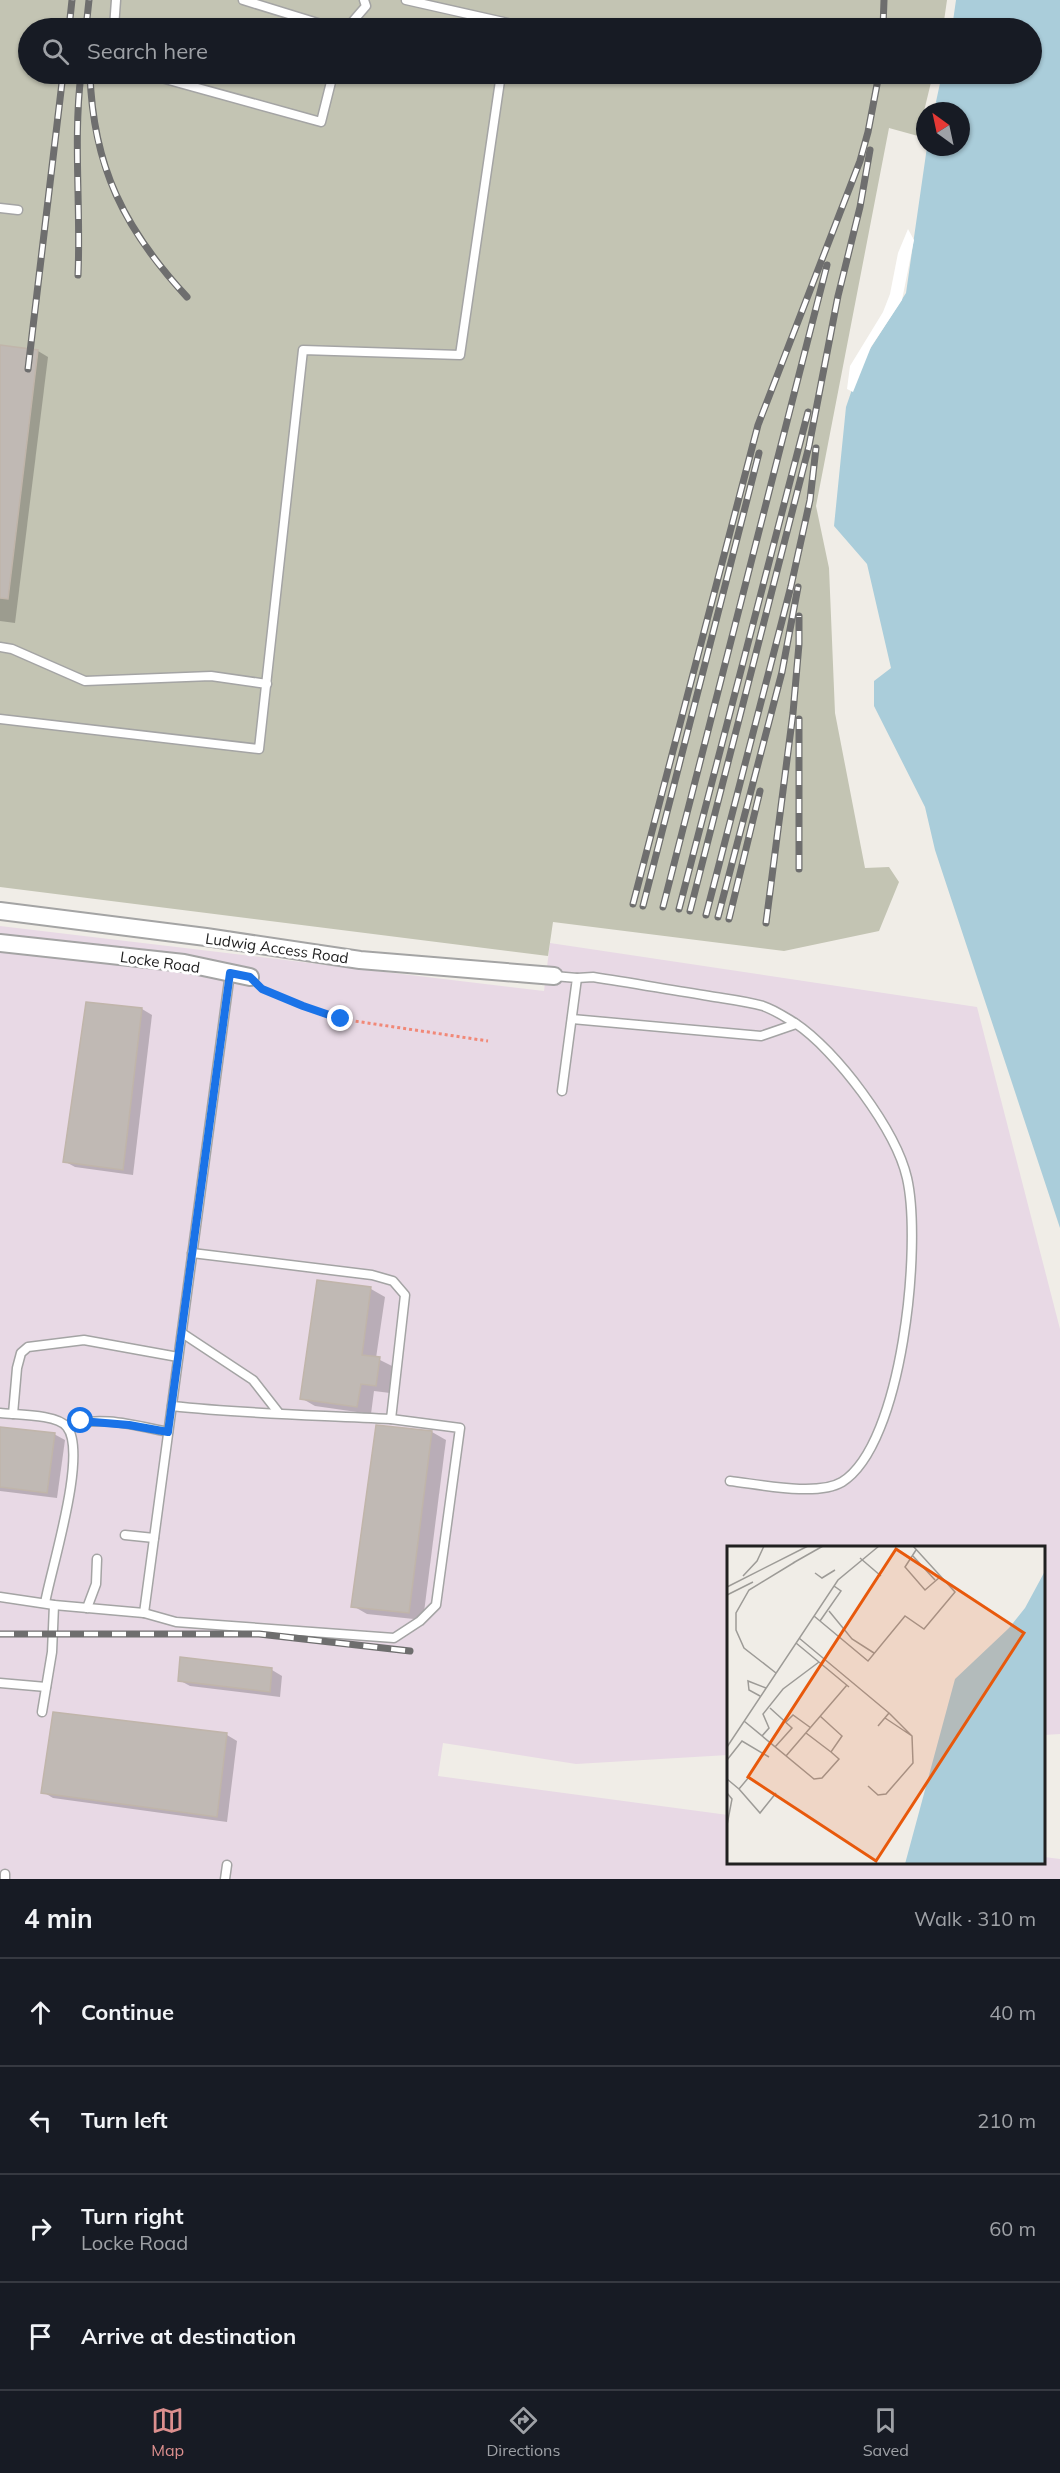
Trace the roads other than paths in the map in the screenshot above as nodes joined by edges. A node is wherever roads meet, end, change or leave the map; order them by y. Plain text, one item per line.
1 (116, 0) edge
2 (243, 0) edge
3 (364, 0) edge
4 (406, 0) edge
5 (115, 18) edge
6 (302, 18) edge
7 (356, 18) edge
8 (486, 18) edge
9 (183, 84) edge
10 (330, 84) edge
11 (500, 84) edge
12 (0, 208) edge
13 (18, 210) dead end
14 (0, 647) edge
15 (267, 684) junction
16 (0, 719) edge
17 (0, 911) edge
18 (0, 943) edge
19 (230, 973) junction
20 (554, 976) joint
21 (250, 977) road end
22 (577, 978) junction
23 (572, 1019) junction
24 (796, 1024) junction
25 (562, 1091) dead end
26 (192, 1253) junction
27 (182, 1333) junction
28 (178, 1357) junction
29 (172, 1407) junction
30 (278, 1412) junction
31 (0, 1413) edge
32 (13, 1414) junction
33 (391, 1419) junction
34 (68, 1427) junction
35 (168, 1432) junction
36 (730, 1481) dead end
37 (125, 1534) dead end
38 (154, 1538) junction
39 (97, 1559) dead end
40 (0, 1597) edge
41 (45, 1604) junction
42 (54, 1605) junction
43 (87, 1608) junction
44 (144, 1613) junction
45 (0, 1683) edge
46 (46, 1687) junction
47 (42, 1712) dead end
48 (226, 1865) dead end
49 (225, 1879) edge

1 - 5 lane
2 - 6 lane
3 - 7 lane
4 - 8 lane
9 - 10 lane
11 - 15 lane
12 - 13 lane
14 - 15 lane
15 - 16 lane
17 - 20 street, Ludwig Access Road
18 - 19 street, Locke Road
19 - 21 street, Locke Road
19 - 26 lane
20 - 22 lane
22 - 23 lane
22 - 24 lane
23 - 24 lane
23 - 25 lane
24 - 36 lane
26 - 27 lane
26 - 33 lane
27 - 28 lane
27 - 30 lane
28 - 29 lane
28 - 32 lane
29 - 30 lane
29 - 35 lane
30 - 33 lane
31 - 32 lane
32 - 34 lane
33 - 44 lane
34 - 35 lane
34 - 41 lane
35 - 38 lane
37 - 38 lane
38 - 44 lane
39 - 43 lane
40 - 41 lane
41 - 42 lane
42 - 43 lane
42 - 46 lane
43 - 44 lane
45 - 46 lane
46 - 47 lane
48 - 49 lane

